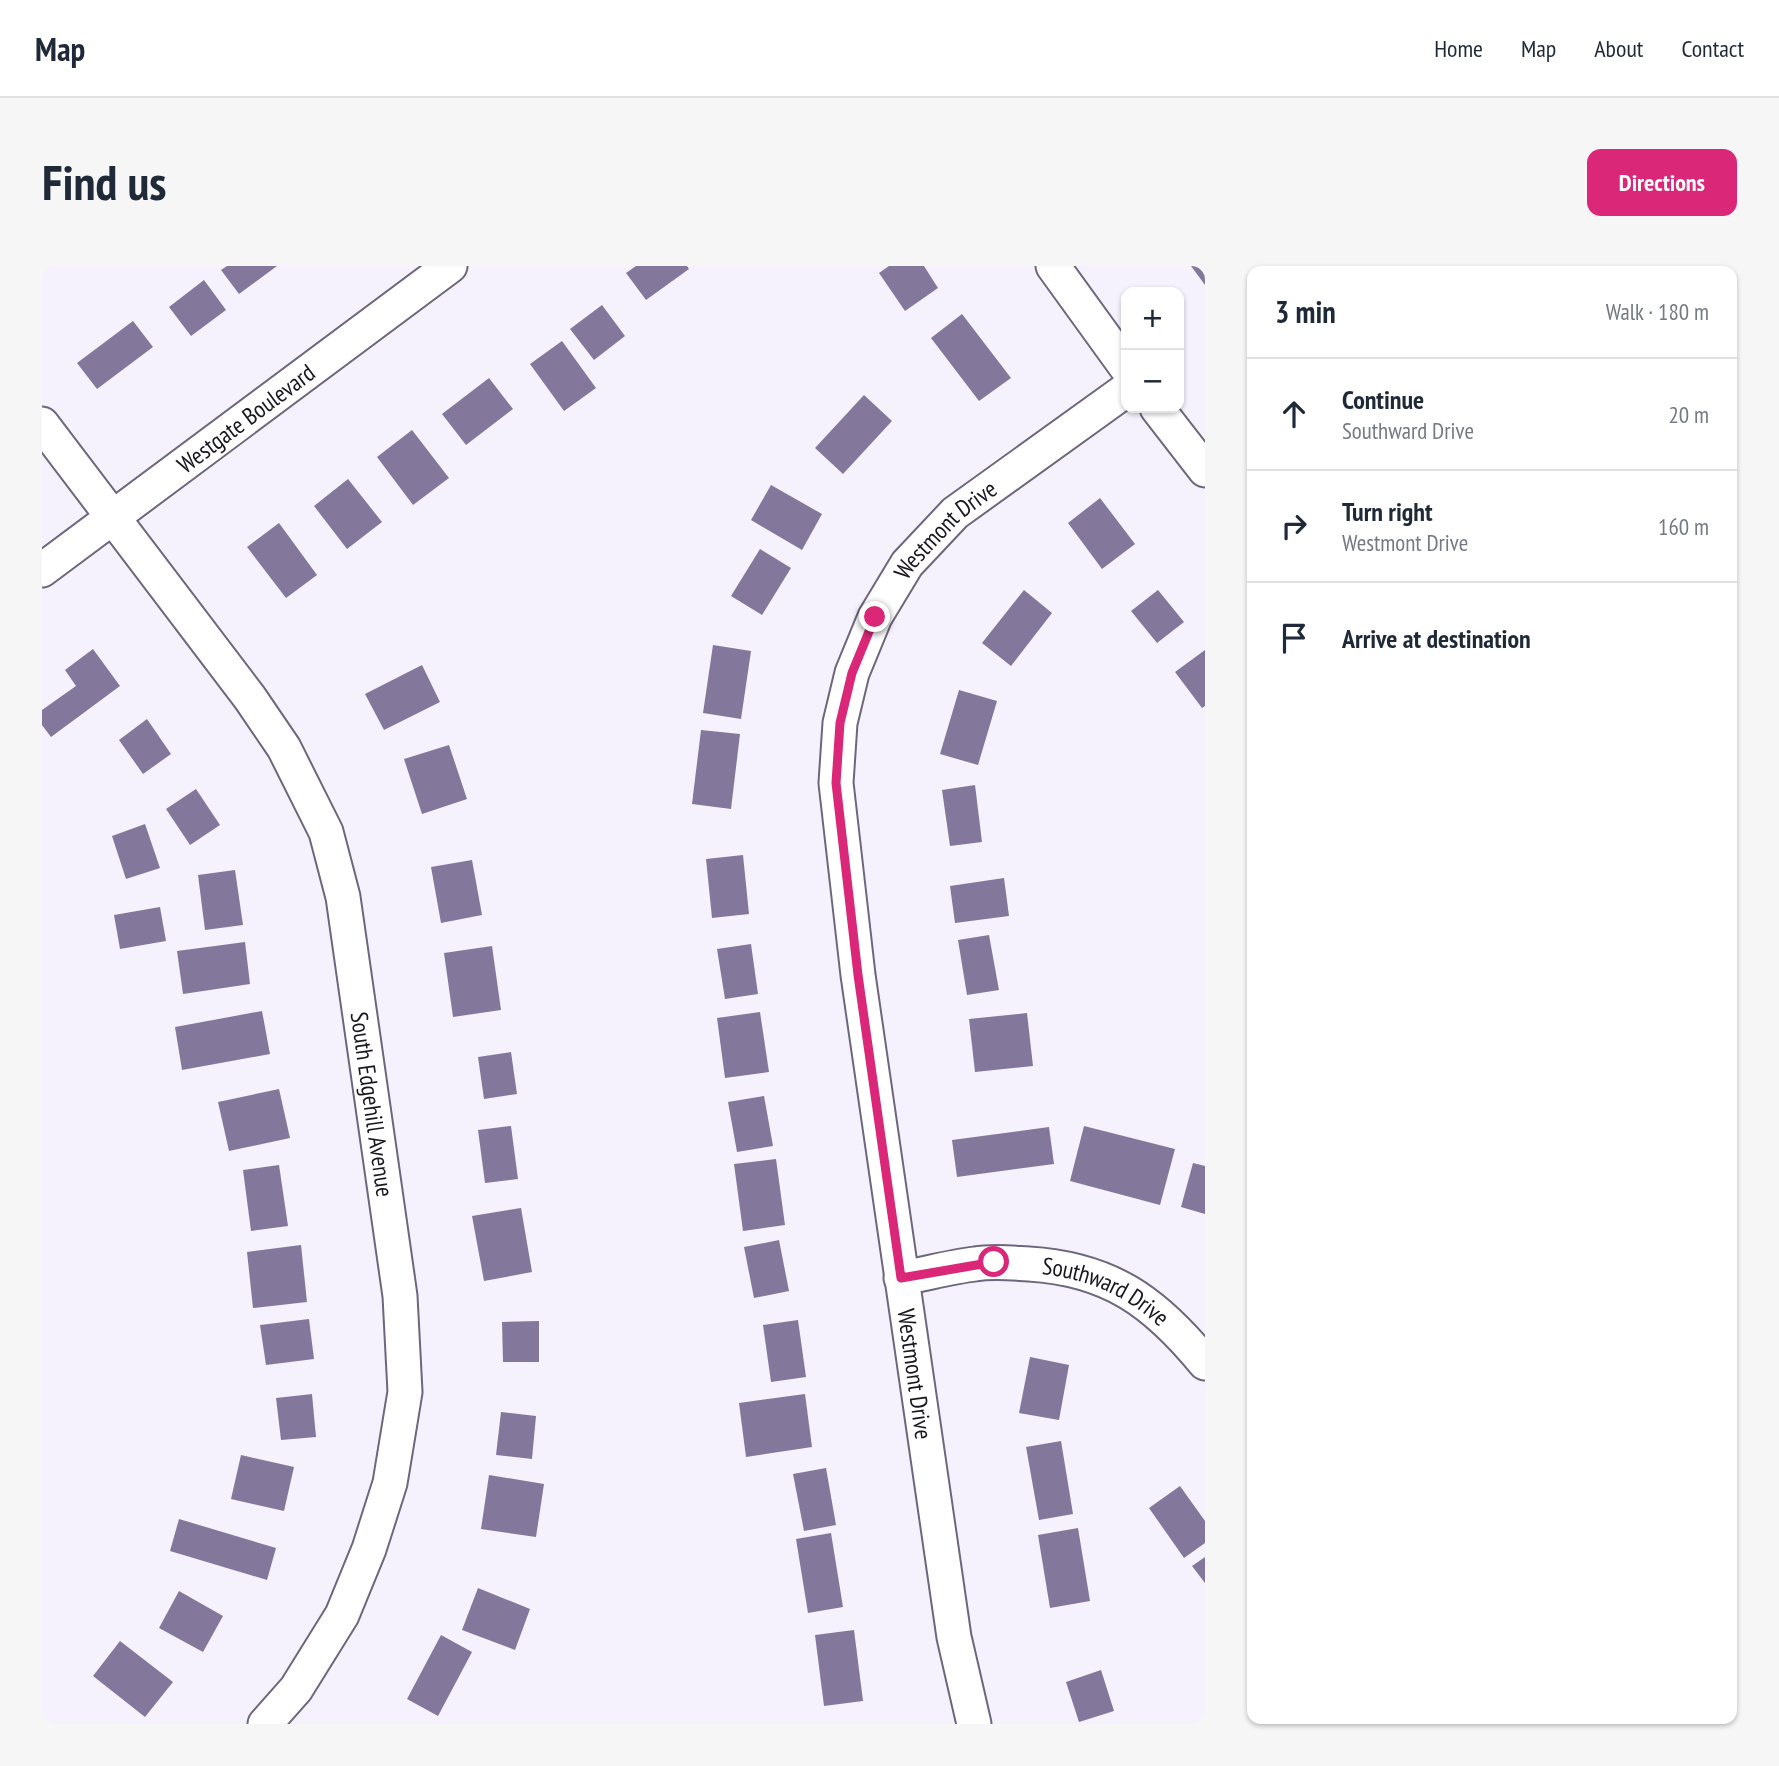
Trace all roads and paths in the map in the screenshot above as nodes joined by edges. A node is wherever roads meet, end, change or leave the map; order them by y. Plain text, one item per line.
1 (450, 266) edge
2 (1053, 266) edge
3 (1121, 360) edge
4 (1121, 394) edge
5 (1161, 413) edge
6 (42, 424) edge
7 (1205, 470) edge
8 (114, 517) junction
9 (42, 570) edge
10 (901, 1278) junction
11 (1205, 1363) edge
12 (265, 1724) edge
13 (974, 1724) edge

1 - 8 street, Westgate Boulevard
2 - 3 street
4 - 10 street, Westmont Drive
5 - 7 street
6 - 8 street, South Edgehill Avenue
8 - 9 street, Westgate Boulevard
8 - 12 street, South Edgehill Avenue
10 - 11 street, Southward Drive
10 - 13 street, Westmont Drive

